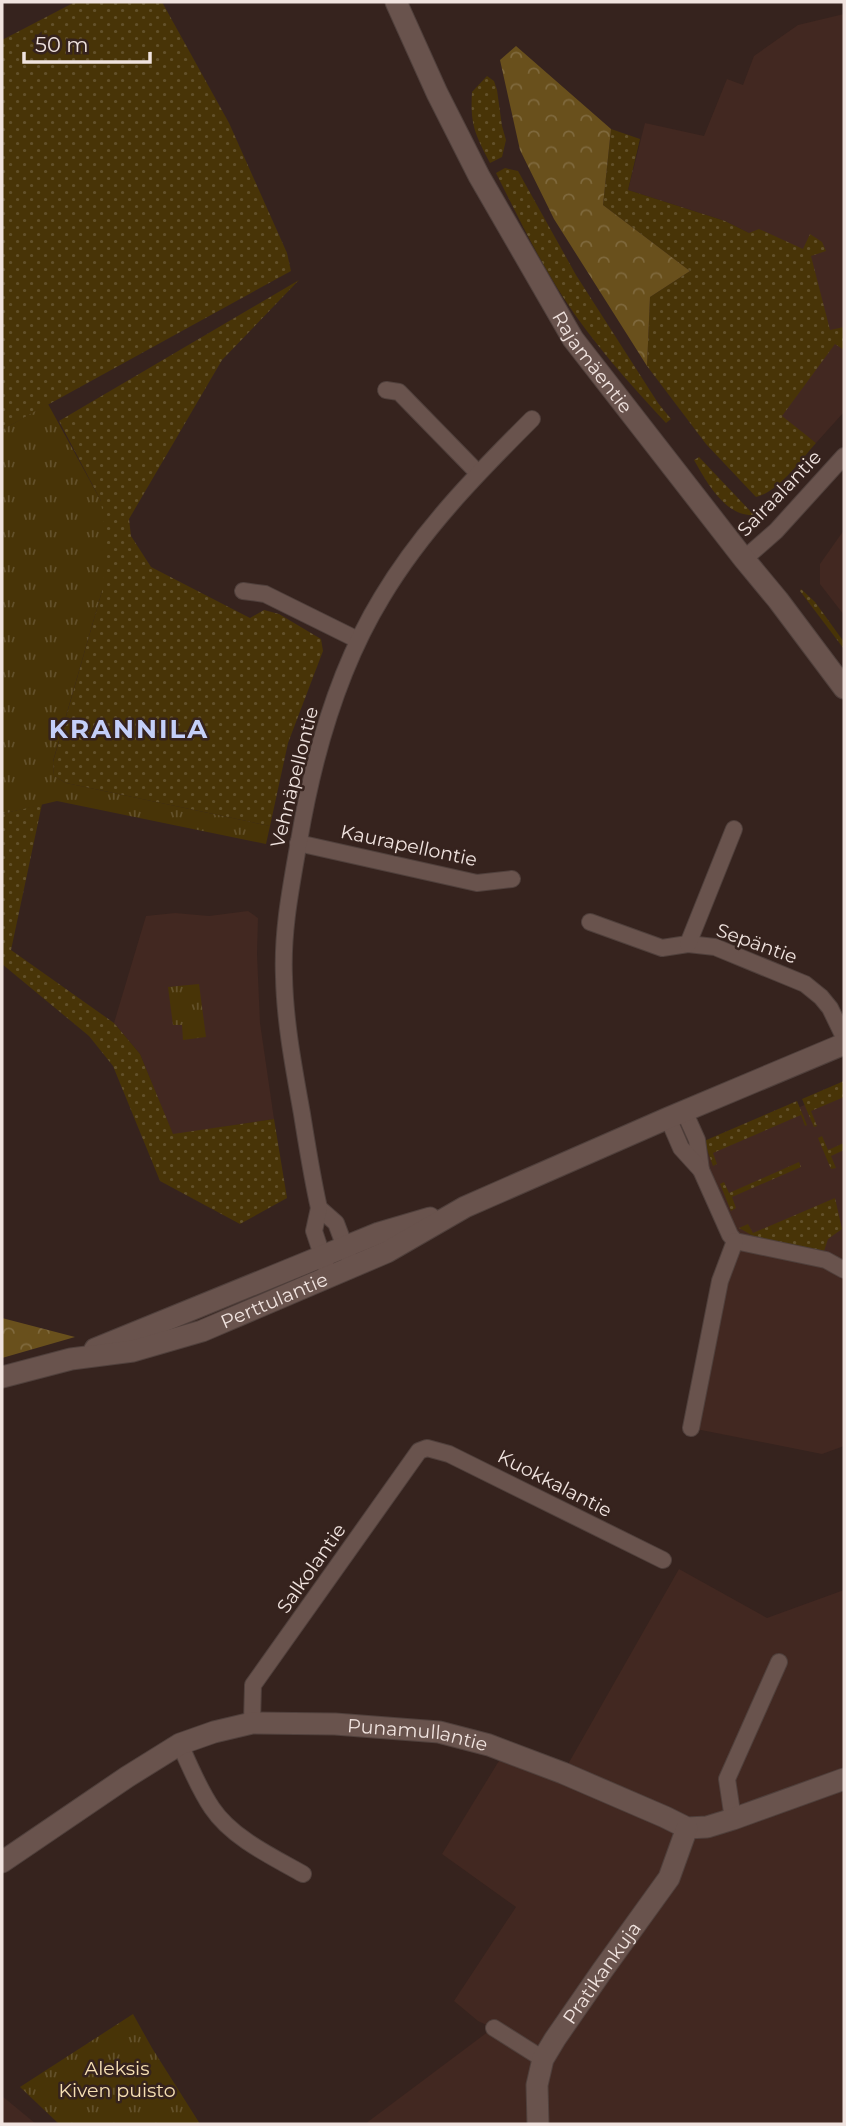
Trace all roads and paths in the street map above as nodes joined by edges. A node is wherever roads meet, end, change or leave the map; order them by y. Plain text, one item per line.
1 (396, 2) edge
2 (386, 390) dead end
3 (532, 419) dead end
4 (844, 456) edge
5 (478, 472) junction
6 (744, 559) junction
7 (243, 591) dead end
8 (358, 640) junction
9 (844, 688) edge
10 (734, 829) dead end
11 (298, 843) junction
12 (512, 879) dead end
13 (590, 922) dead end
14 (688, 944) junction
15 (844, 1037) edge
16 (844, 1044) edge
17 (676, 1114) junction
18 (319, 1208) junction
19 (735, 1241) junction
20 (349, 1257) junction
21 (326, 1266) junction
22 (844, 1270) edge
23 (2, 1377) edge
24 (691, 1428) dead end
25 (427, 1448) joint
26 (663, 1560) dead end
27 (779, 1662) dead end
28 (252, 1723) junction
29 (180, 1744) junction
30 (844, 1779) edge
31 (733, 1819) junction
32 (687, 1828) junction
33 (2, 1862) edge
34 (303, 1874) dead end
35 (494, 2028) dead end
36 (543, 2059) junction
37 (538, 2124) edge

1 - 6 street, Rajamäentie
2 - 5 street
3 - 5 street, Vehnäpellontie
4 - 6 street, Sairaalantie
5 - 8 street, Vehnäpellontie
6 - 9 street, Rajamäentie
7 - 8 street
8 - 11 street, Vehnäpellontie
10 - 14 street
11 - 12 street, Kaurapellontie
11 - 18 street, Vehnäpellontie
13 - 14 street, Sepäntie
14 - 15 street, Sepäntie
16 - 17 street, Perttulantie
17 - 19 street
17 - 20 street, Perttulantie
18 - 20 street, Vehnäpellontie
18 - 21 street, Vehnäpellontie
19 - 22 street
19 - 24 street
20 - 21 street, Perttulantie
21 - 23 street, Perttulantie
25 - 26 street, Kuokkalantie
25 - 28 street, Salkolantie
27 - 31 street
28 - 29 street, Punamullantie
28 - 32 street, Punamullantie
29 - 33 street, Punamullantie
29 - 34 street
30 - 31 street
31 - 32 street
32 - 36 street, Pratikankuja
35 - 36 street
36 - 37 street, Pratikankuja

